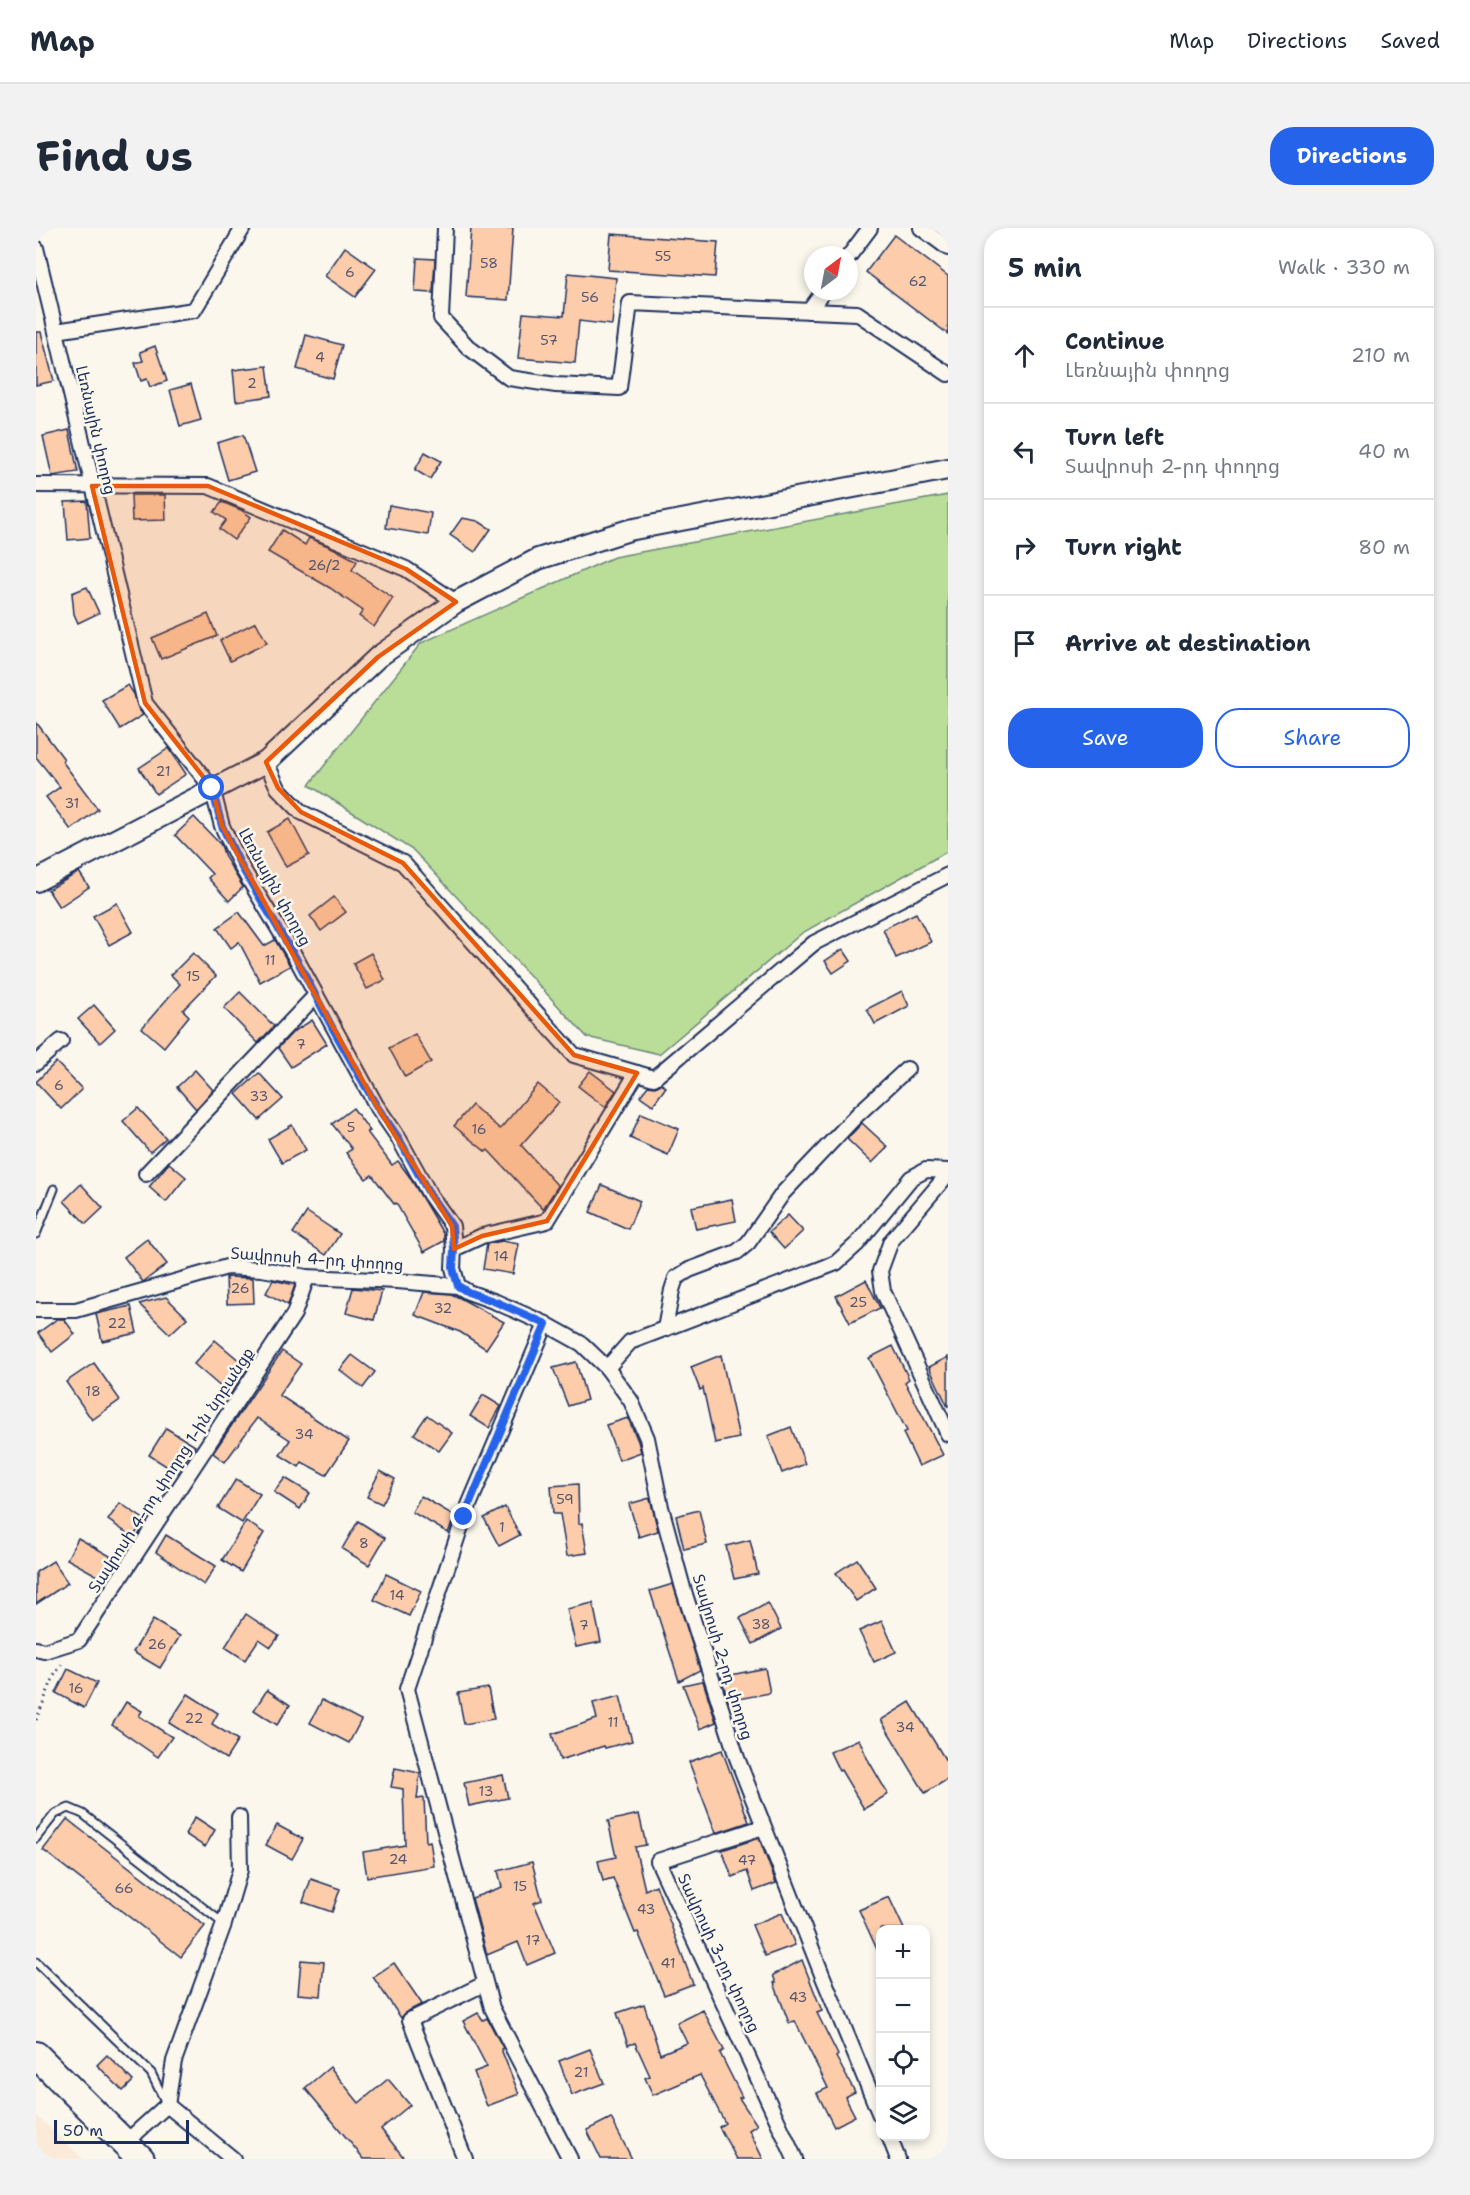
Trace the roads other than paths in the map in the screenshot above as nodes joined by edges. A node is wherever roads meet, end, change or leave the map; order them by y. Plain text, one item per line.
1 (243, 228) edge
2 (445, 228) edge
3 (870, 228) edge
4 (921, 228) edge
5 (856, 246) edge
6 (36, 248) edge
7 (948, 248) edge
8 (38, 269) edge
9 (817, 300) edge
10 (809, 311) junction
11 (56, 331) junction
12 (948, 374) edge
13 (948, 469) edge
14 (36, 485) edge
15 (92, 486) junction
16 (456, 602) junction
17 (266, 762) junction
18 (212, 788) junction
19 (948, 875) edge
20 (36, 881) edge
21 (316, 995) junction
22 (61, 1041) dead end
23 (36, 1063) edge
24 (907, 1069) dead end
25 (637, 1073) junction
26 (948, 1173) edge
27 (146, 1174) dead end
28 (54, 1189) dead end
29 (36, 1234) edge
30 (454, 1249) junction
31 (307, 1277) junction
32 (458, 1286) junction
33 (36, 1310) edge
34 (546, 1324) junction
35 (665, 1329) junction
36 (607, 1368) junction
37 (948, 1434) edge
38 (36, 1650) edge
39 (239, 1817) dead end
40 (763, 1827) junction
41 (36, 1838) edge
42 (224, 1924) junction
43 (36, 1962) edge
44 (483, 1984) junction
45 (36, 2055) edge
46 (167, 2105) junction
47 (876, 2105) edge
48 (891, 2141) edge
49 (133, 2151) edge
50 (233, 2159) edge
51 (465, 2159) edge
52 (570, 2159) edge
53 (795, 2159) edge
54 (898, 2159) edge

1 - 11 street
2 - 10 street
3 - 5 street
4 - 7 street
6 - 8 street, Լեռնային փողոց
8 - 11 street, Լեռնային փողոց
9 - 10 street
10 - 12 street
11 - 15 street, Լեռնային փողոց
13 - 16 street
14 - 15 street
15 - 16 street
15 - 18 street, Լեռնային փողոց
16 - 17 street
17 - 18 street
17 - 25 street
18 - 20 street
18 - 21 street, Լեռնային փողոց
19 - 25 street
21 - 27 street
21 - 30 street, Լեռնային փողոց
22 - 23 street
24 - 35 street
25 - 30 street
26 - 35 street
26 - 37 street
28 - 29 lane
30 - 32 street, Լեռնային փողոց
31 - 32 street, Տավրոսի 4-րդ փողոց
31 - 33 street, Տավրոսի 4-րդ փողոց
31 - 38 street, Տավրոսի 4-րդ փողոց 1-ին նրբանցք
32 - 34 street, Տավրոսի 2-րդ փողոց
34 - 36 street, Տավրոսի 2-րդ փողոց
34 - 44 street
35 - 36 street
36 - 40 street, Տավրոսի 2-րդ փողոց
39 - 42 street
40 - 47 street, Տավրոսի 2-րդ փողոց
40 - 53 street, Տավրոսի 3-րդ փողոց
41 - 42 lane
42 - 46 street
43 - 46 lane
44 - 51 street
44 - 52 street
45 - 49 highway
46 - 49 street
46 - 50 street
48 - 54 street

